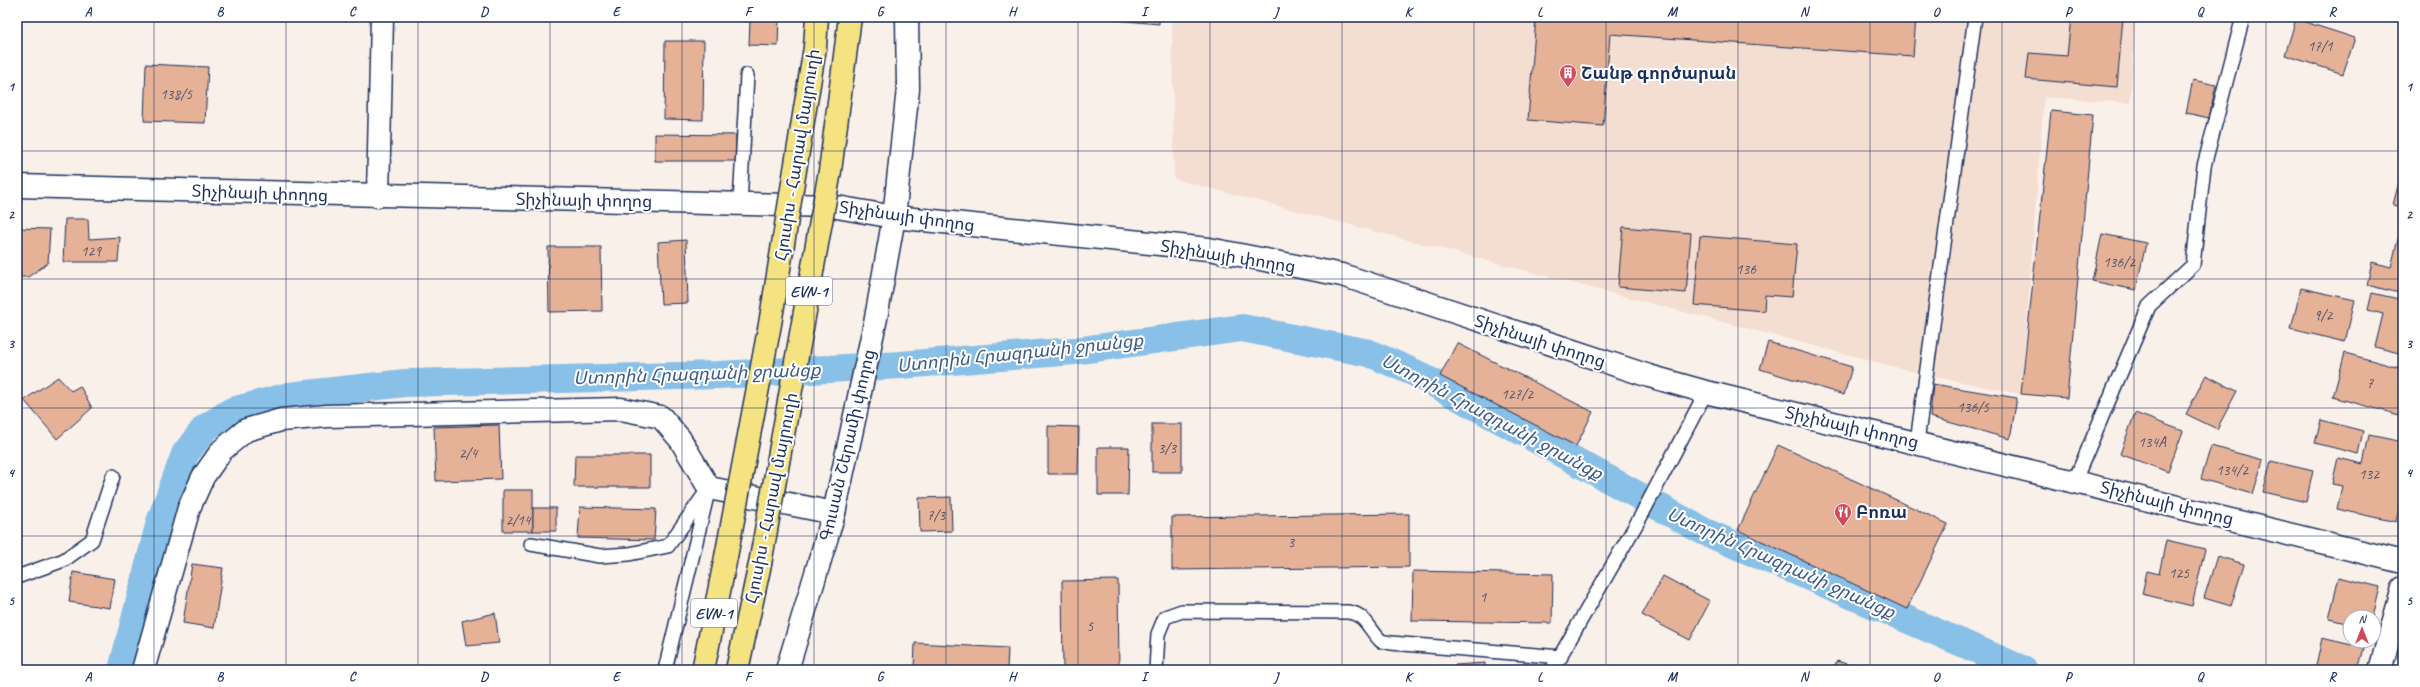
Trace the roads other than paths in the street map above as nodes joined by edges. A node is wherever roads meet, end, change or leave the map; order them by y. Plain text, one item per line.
1 (382, 17) edge
2 (817, 17) edge
3 (850, 17) edge
4 (907, 17) edge
5 (1975, 17) edge
6 (2243, 17) edge
7 (747, 75) dead end
8 (17, 186) edge
9 (378, 196) junction
10 (740, 204) junction
11 (894, 217) junction
12 (1706, 392) junction
13 (1917, 442) junction
14 (113, 476) dead end
15 (2075, 480) junction
16 (709, 488) junction
17 (834, 513) junction
18 (531, 544) dead end
19 (2403, 562) edge
20 (17, 577) edge
21 (2403, 588) edge
22 (1561, 657) junction
23 (143, 670) edge
24 (665, 670) edge
25 (702, 670) edge
26 (737, 670) edge
27 (787, 670) edge
28 (1156, 670) edge
29 (1552, 670) edge
30 (2380, 670) edge

1 - 9 street
2 - 25 highway, Հյուսիս - Հարավ մայրուղի / EVN-1, bridge
3 - 26 highway, Հյուսիս - Հարավ մայրուղի / EVN-1, bridge
4 - 11 street, Գուսան Շերամի փողոց
5 - 13 lane
6 - 15 lane
7 - 10 lane
8 - 9 street, Տիչինայի փողոց
9 - 10 street, Տիչինայի փողոց
10 - 11 street, Տիչինայի փողոց
11 - 12 street, Տիչինայի փողոց
11 - 17 street, Գուսան Շերամի փողոց
12 - 13 street, Տիչինայի փողոց
12 - 22 lane
13 - 15 street, Տիչինայի փողոց
14 - 20 lane
15 - 19 street, Տիչինայի փողոց
16 - 17 street
16 - 18 lane
16 - 23 street
16 - 24 lane
17 - 27 street, Գուսան Շերամի փողոց
21 - 30 street
22 - 28 lane
22 - 29 lane

